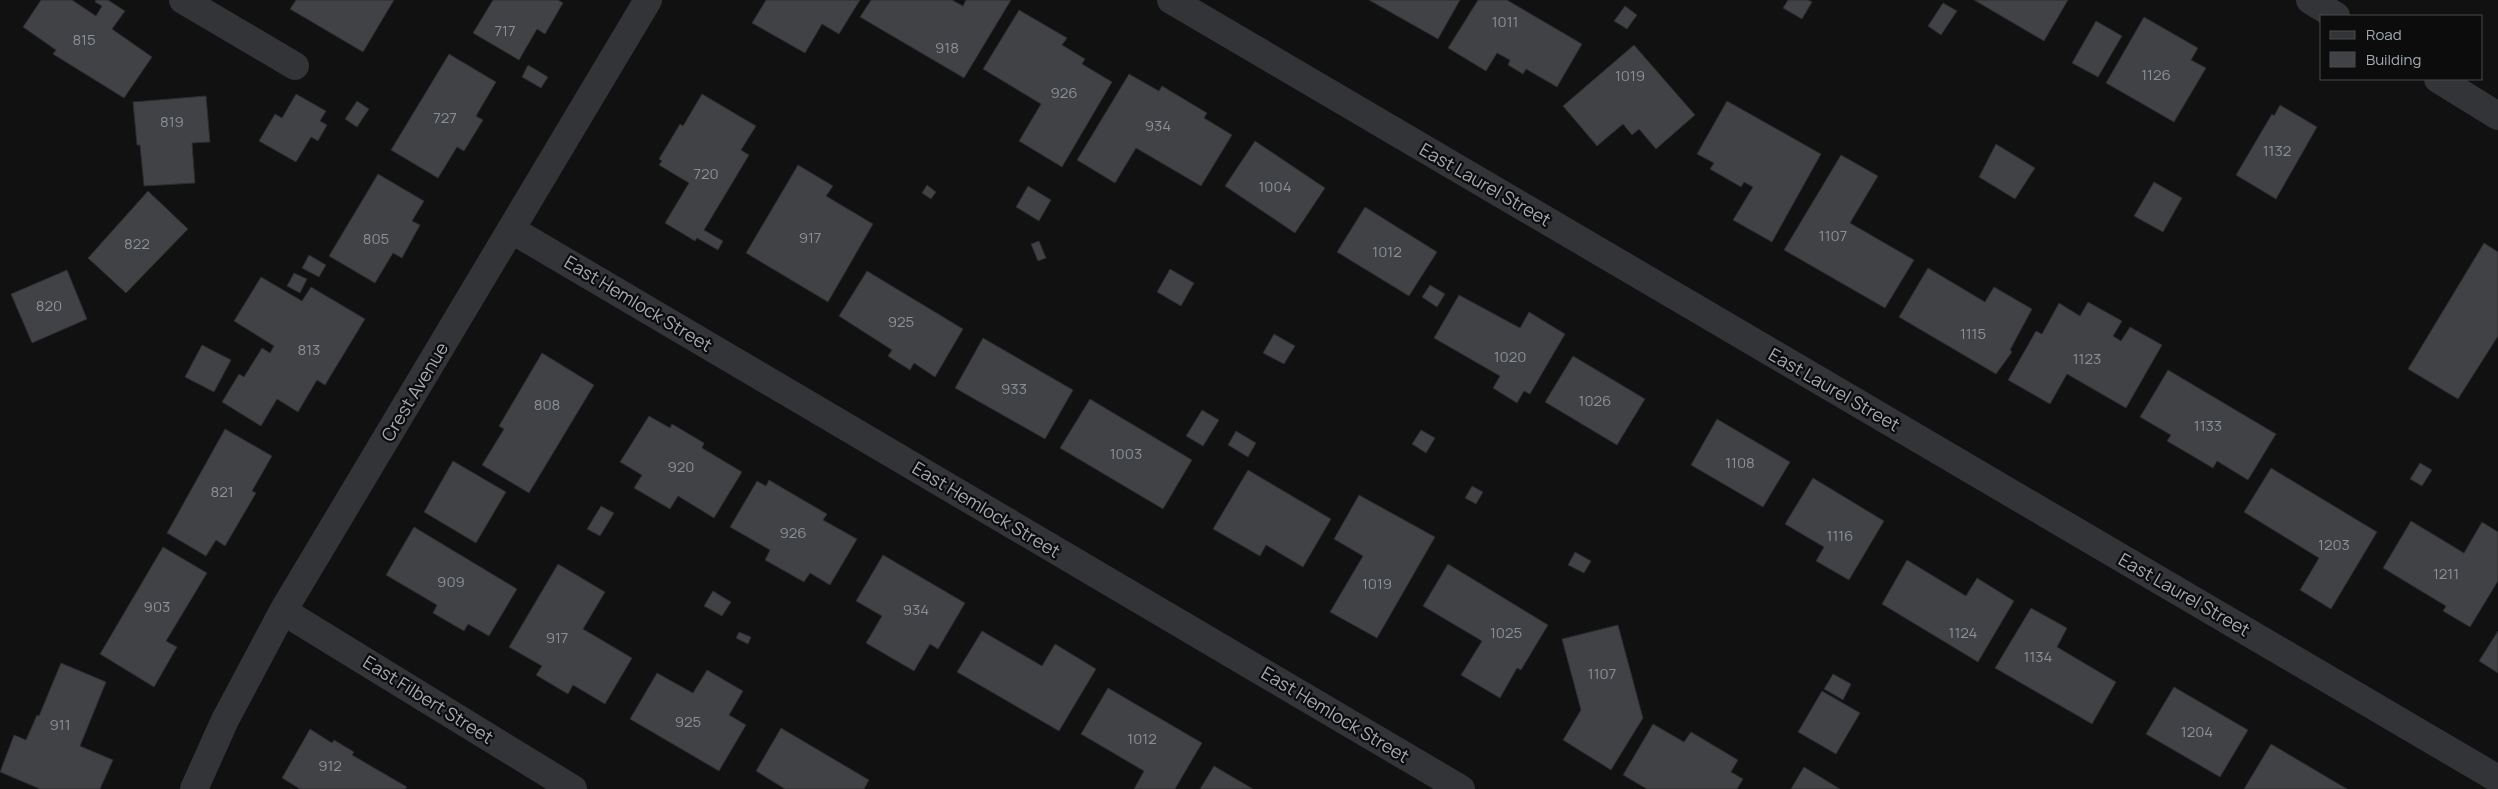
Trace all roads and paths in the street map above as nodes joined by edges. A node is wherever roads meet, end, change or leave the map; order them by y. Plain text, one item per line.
1 (182, 0) edge
2 (648, 0) edge
3 (1171, 0) edge
4 (2310, 0) edge
5 (2334, 15) edge
6 (295, 66) dead end
7 (2440, 80) edge
8 (2498, 116) edge
9 (512, 230) junction
10 (283, 611) junction
11 (2498, 779) edge
12 (194, 789) edge
13 (573, 789) edge
14 (1461, 789) edge

1 - 6 street
2 - 9 street, Crest Avenue
3 - 11 street, East Laurel Street
4 - 5 street
7 - 8 street
9 - 10 street, Crest Avenue
9 - 14 street, East Hemlock Street
10 - 12 street, Crest Avenue
10 - 13 street, East Filbert Street

